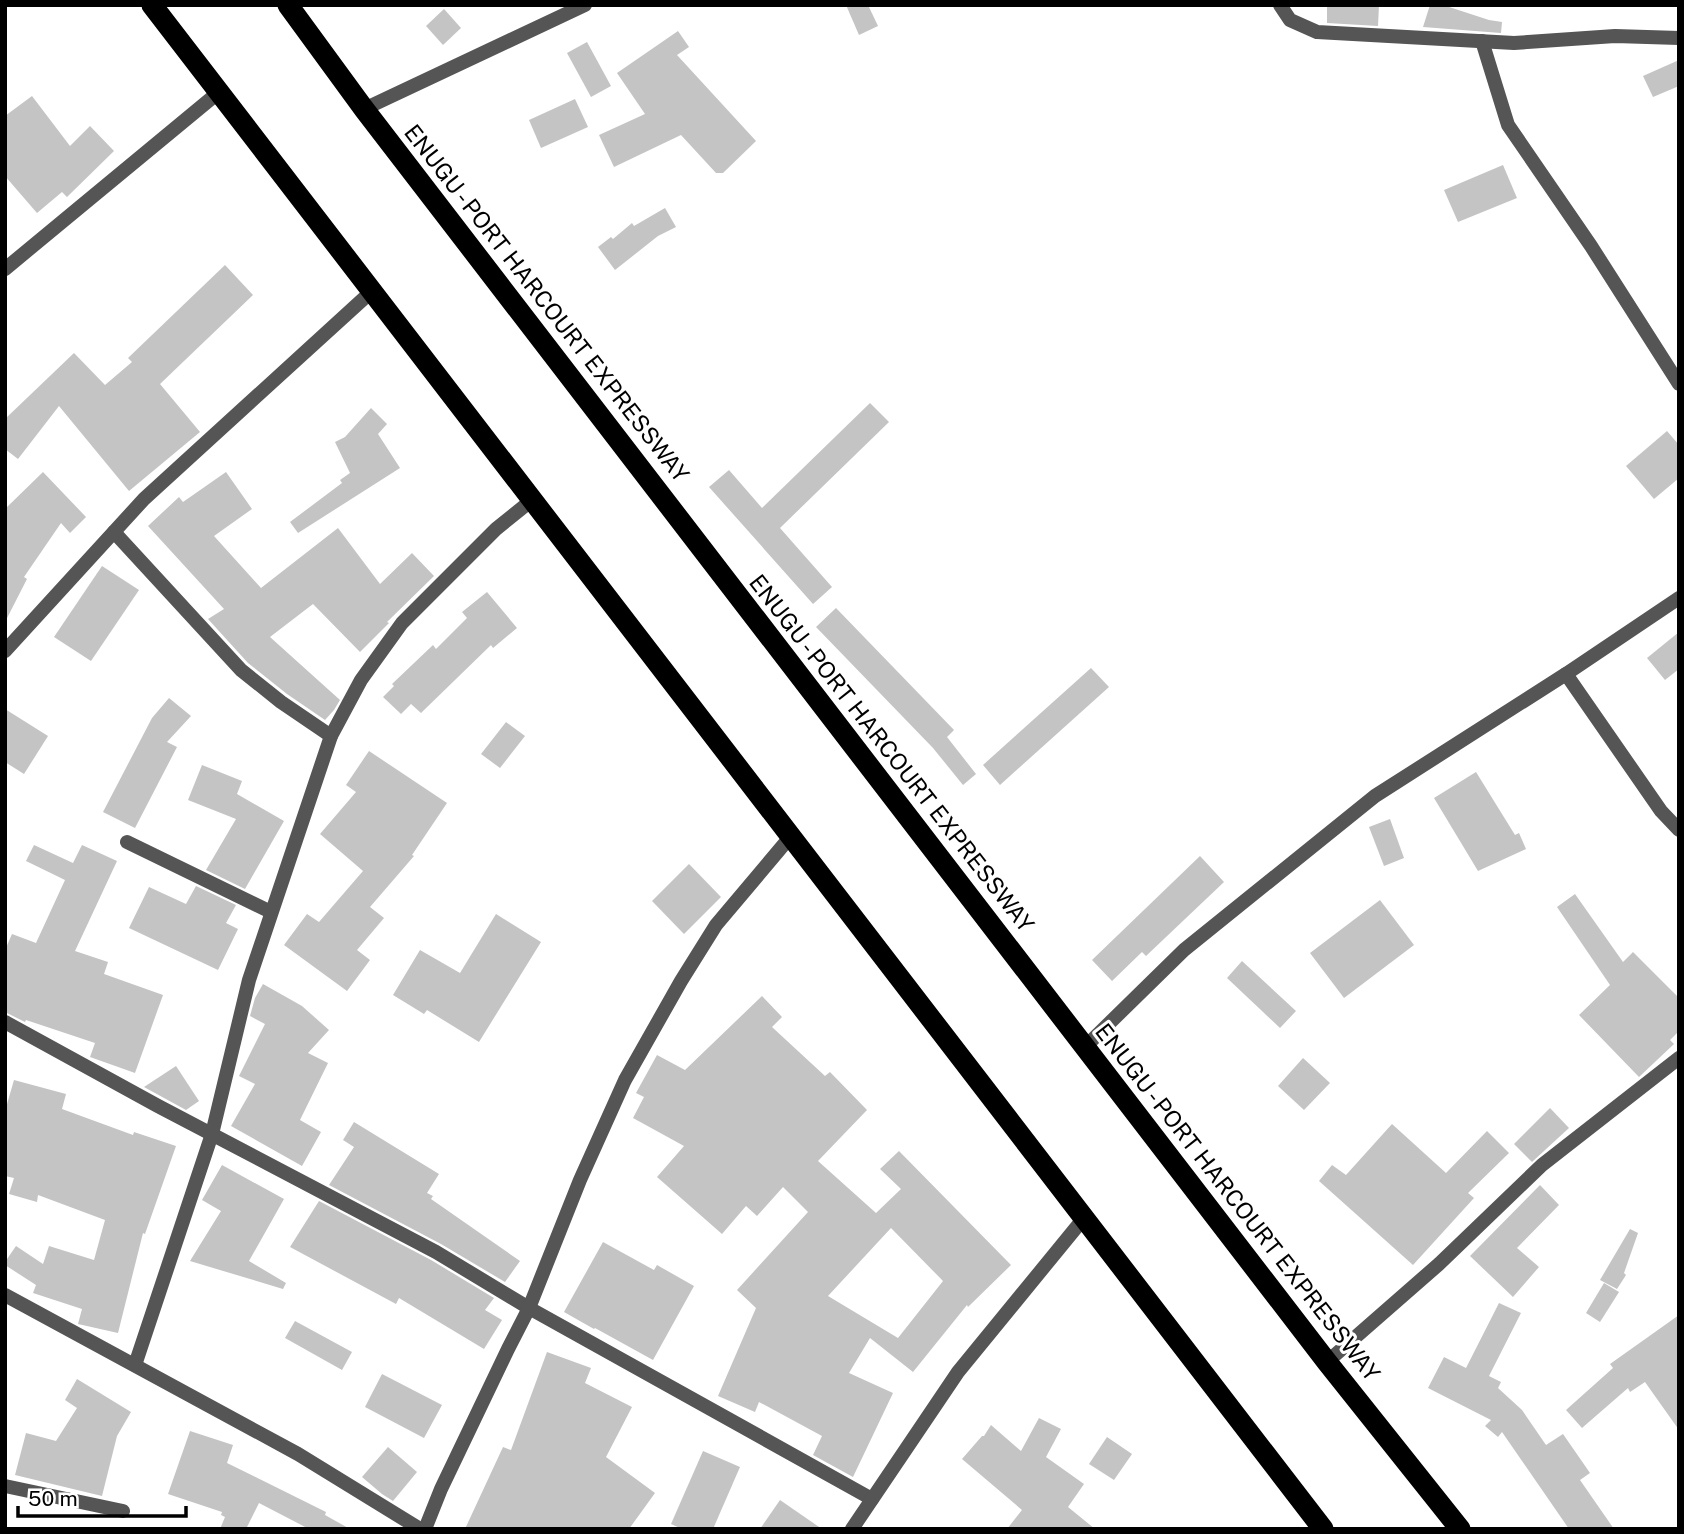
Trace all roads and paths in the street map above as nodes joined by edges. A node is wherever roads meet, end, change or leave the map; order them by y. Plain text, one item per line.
1 (152, 5) edge
2 (288, 5) edge
3 (585, 5) edge
4 (1280, 5) edge
5 (1679, 38) edge
6 (1482, 41) junction
7 (219, 92) junction
8 (364, 109) junction
9 (5, 269) edge
10 (372, 291) junction
11 (1679, 384) edge
12 (532, 500) junction
13 (114, 532) junction
14 (1679, 598) edge
15 (5, 651) edge
16 (1566, 674) junction
17 (331, 736) junction
18 (1679, 830) edge
19 (791, 836) junction
20 (127, 842) dead end
21 (271, 912) junction
22 (5, 1022) edge
23 (1085, 1047) junction
24 (1679, 1058) edge
25 (212, 1134) junction
26 (1084, 1218) junction
27 (5, 1295) edge
28 (529, 1308) junction
29 (1327, 1362) junction
30 (135, 1365) junction
31 (5, 1486) edge
32 (872, 1499) junction
33 (123, 1511) dead end
34 (422, 1529) edge
35 (852, 1529) edge
36 (1323, 1529) edge
37 (1460, 1529) edge

1 - 7 highway
2 - 8 highway, ENUGU - PORT HARCOURT EXPRESSWAY
3 - 8 street
4 - 6 street
5 - 6 street
6 - 11 street
7 - 9 street
7 - 10 highway
8 - 23 highway, ENUGU - PORT HARCOURT EXPRESSWAY
10 - 12 highway
10 - 13 street
12 - 17 street
12 - 19 highway
13 - 15 street
13 - 17 street
14 - 16 street
16 - 18 street
16 - 23 street
17 - 21 street
19 - 26 highway
19 - 28 street
20 - 21 street
21 - 25 street
22 - 25 street
23 - 29 highway, ENUGU - PORT HARCOURT EXPRESSWAY
24 - 29 street
25 - 28 street
25 - 30 street
26 - 32 street
26 - 36 highway
27 - 30 street
28 - 32 street
28 - 34 street
29 - 37 highway, ENUGU - PORT HARCOURT EXPRESSWAY
30 - 34 street
31 - 33 street
32 - 35 street

